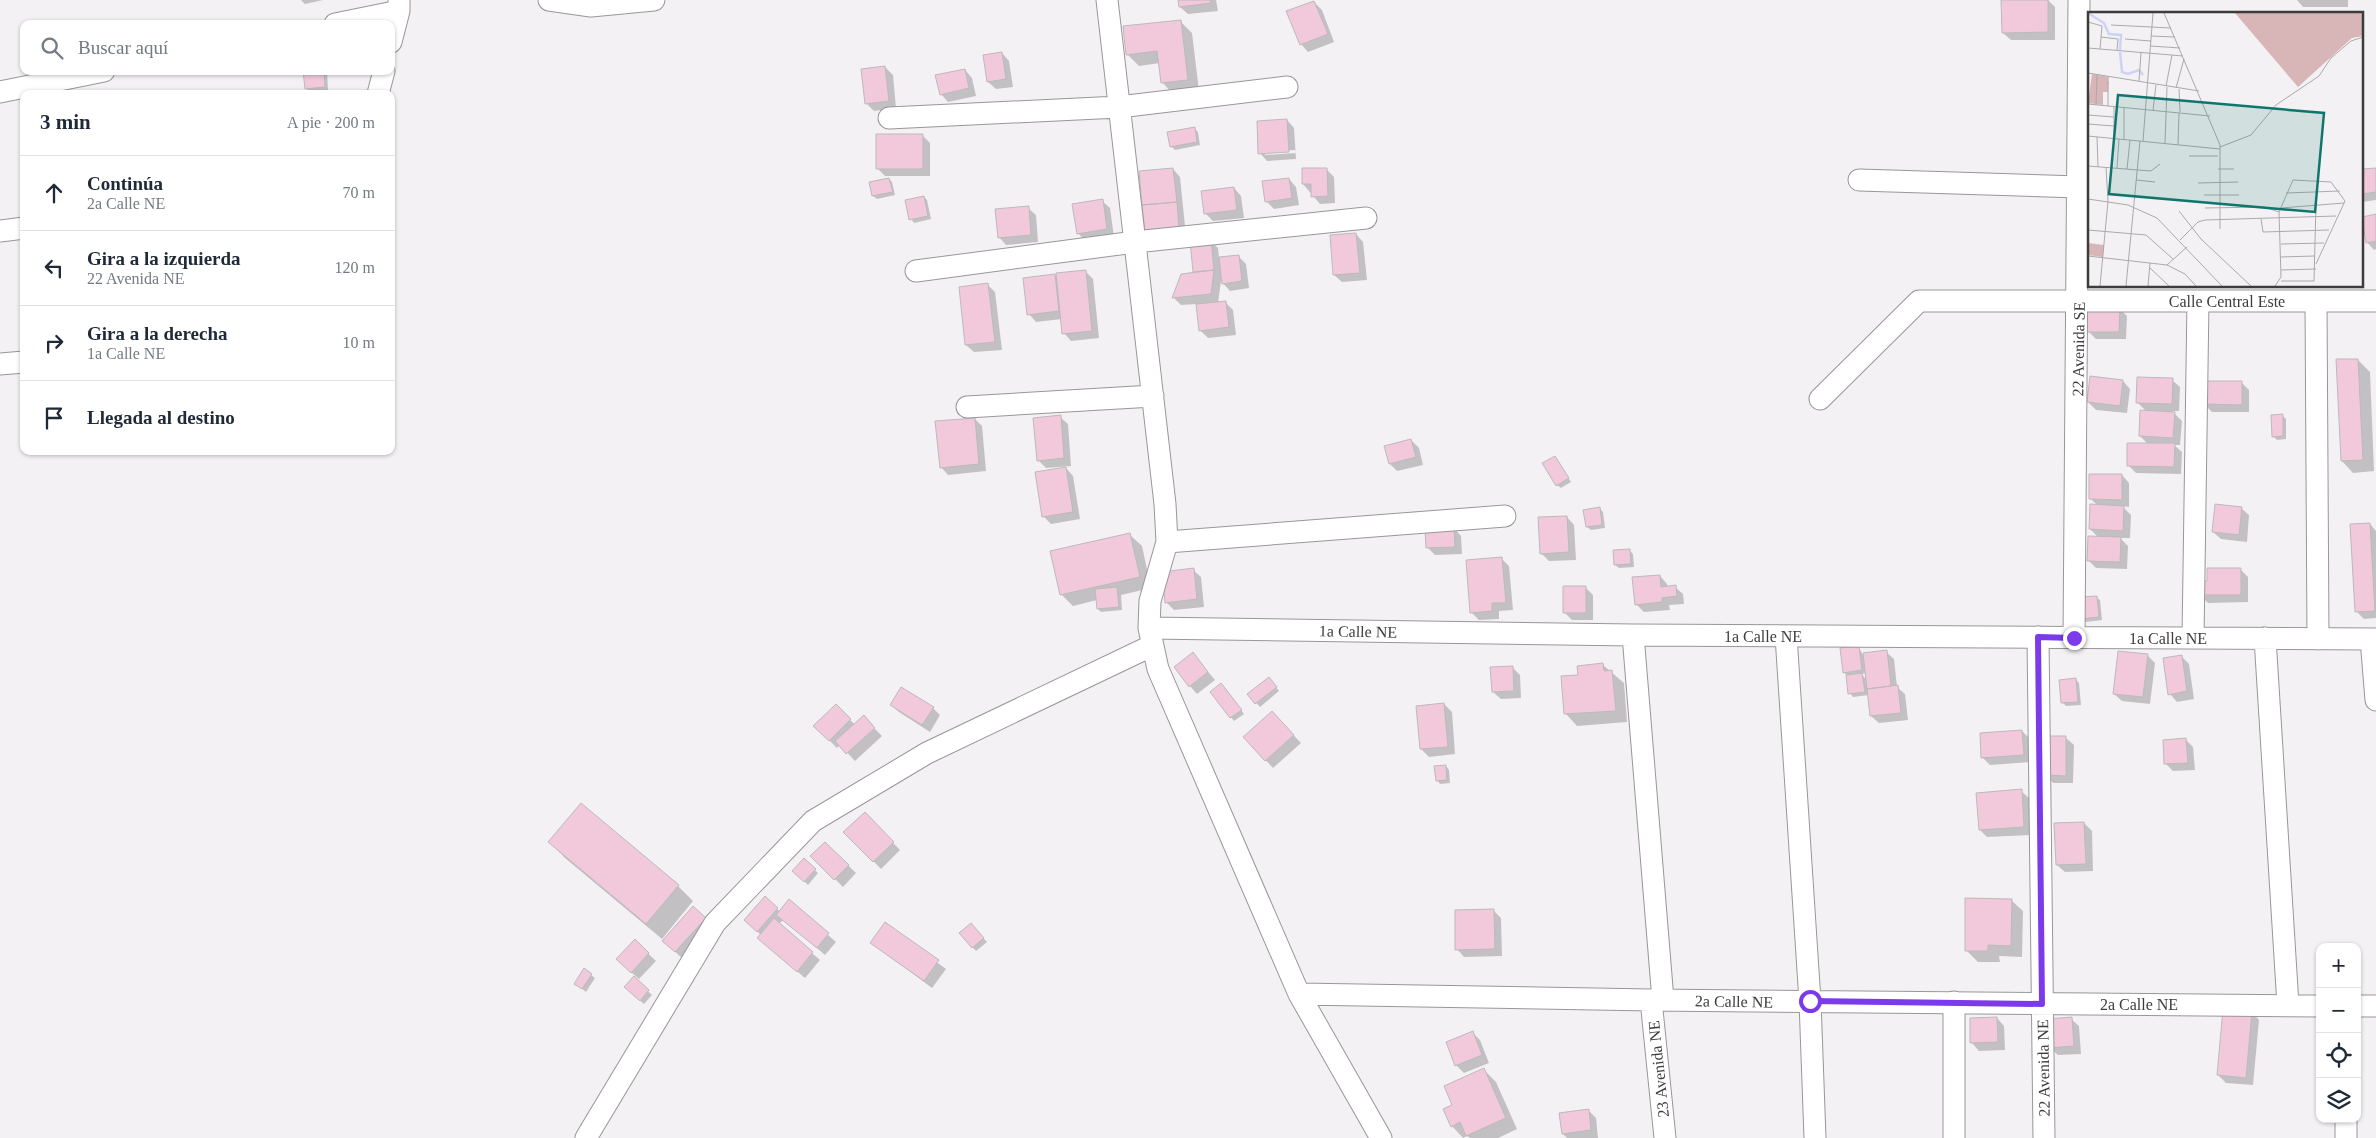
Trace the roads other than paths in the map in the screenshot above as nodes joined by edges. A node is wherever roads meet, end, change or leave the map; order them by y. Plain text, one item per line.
1 (549, 0) edge
2 (654, 0) edge
3 (1107, 0) edge
4 (2079, 0) edge
5 (399, 5) edge
6 (348, 20) edge
7 (395, 24) edge
8 (84, 75) edge
9 (383, 75) edge
10 (0, 84) edge
11 (1287, 88) dead end
12 (379, 90) edge
13 (0, 92) edge
14 (1119, 107) junction
15 (889, 118) dead end
16 (1859, 180) dead end
17 (2079, 187) junction
18 (1366, 218) dead end
19 (20, 228) edge
20 (0, 231) edge
21 (1135, 242) junction
22 (916, 271) dead end
23 (2078, 301) junction
24 (2198, 301) junction
25 (2316, 301) junction
26 (2376, 301) edge
27 (20, 362) edge
28 (0, 364) edge
29 (1153, 396) junction
30 (1820, 399) dead end
31 (967, 407) dead end
32 (1505, 516) dead end
33 (1167, 542) junction
34 (1633, 635) junction
35 (1786, 636) junction
36 (1150, 637) junction
37 (2038, 637) junction
38 (2074, 638) junction
39 (2193, 638) junction
40 (2265, 638) junction
41 (2318, 639) junction
42 (2374, 639) edge
43 (2376, 700) edge
44 (1299, 994) junction
45 (1657, 1000) junction
46 (1810, 1001) junction
47 (1954, 1002) junction
48 (2042, 1004) junction
49 (2288, 1006) junction
50 (2316, 1006) edge
51 (2361, 1006) edge
52 (2376, 1006) edge
53 (2346, 1123) edge
54 (586, 1138) edge
55 (1381, 1138) edge
56 (1665, 1138) edge
57 (1815, 1138) edge
58 (1954, 1138) edge
59 (2044, 1138) edge
60 (2346, 1138) edge

1 - 2 street
3 - 14 street
4 - 17 street, 22 Avenida SE
5 - 6 street
5 - 7 street
8 - 13 street
9 - 12 street
10 - 13 street
11 - 14 street
14 - 15 street
14 - 21 street
16 - 17 street
17 - 23 street, 22 Avenida SE
18 - 21 street
19 - 20 street
21 - 22 street
21 - 29 street
23 - 24 street, Calle Central Este
23 - 30 street, Calle Central Este
23 - 38 street, 22 Avenida SE
24 - 25 street, Calle Central Este
24 - 39 street
25 - 26 street, Calle Central Este
25 - 41 street
27 - 28 street
29 - 31 street
29 - 33 street
32 - 33 street
33 - 36 street
34 - 35 street, 1a Calle NE
34 - 36 street, 1a Calle NE
34 - 45 street, 23 Avenida NE
35 - 37 street, 1a Calle NE
35 - 46 street
36 - 44 street
36 - 54 street
37 - 38 street, 1a Calle NE
37 - 48 street, 22 Avenida NE
38 - 39 street, 1a Calle NE
39 - 40 street, 1a Calle NE
40 - 41 street, 1a Calle NE
40 - 49 street
41 - 42 street, 1a Calle NE
42 - 43 street
44 - 45 street, 2a Calle NE
44 - 55 street
45 - 46 street, 2a Calle NE
45 - 56 street, 23 Avenida NE
46 - 47 street, 2a Calle NE
46 - 57 street
47 - 48 street, 2a Calle NE
47 - 58 street
48 - 49 street, 2a Calle NE
48 - 59 street, 22 Avenida NE
49 - 50 street, 2a Calle NE
51 - 52 street
53 - 60 street

